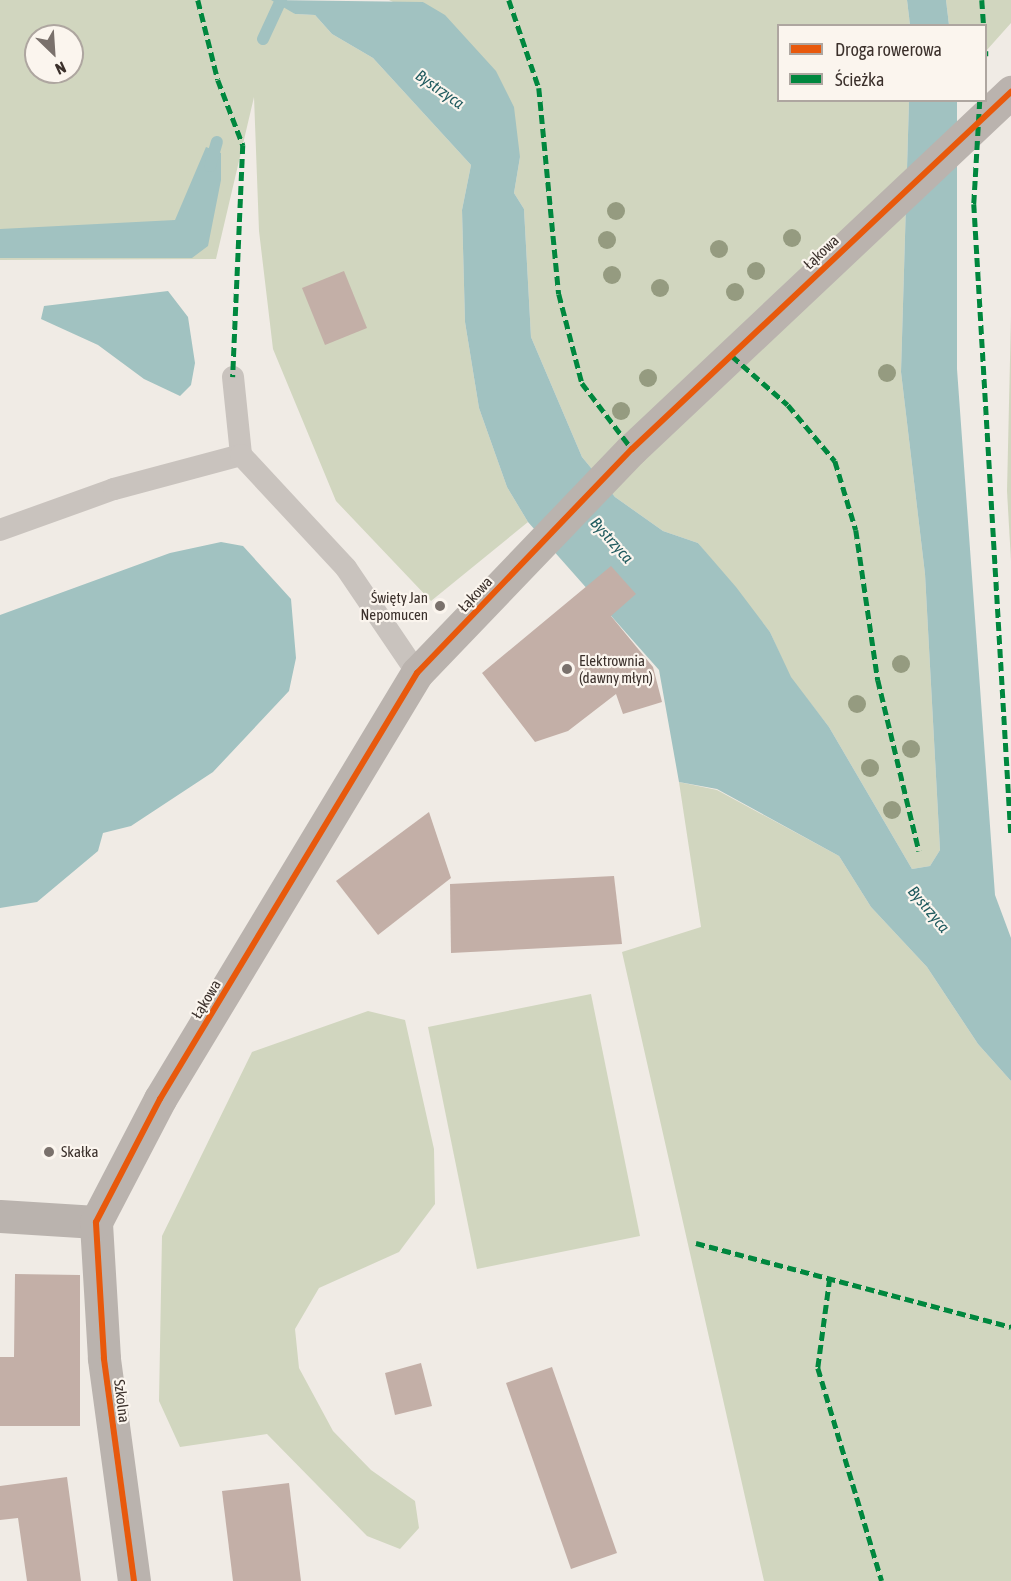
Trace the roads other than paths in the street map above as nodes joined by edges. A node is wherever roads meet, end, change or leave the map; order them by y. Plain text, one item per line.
1 (1011, 92) edge
2 (233, 377) dead end
3 (241, 455) junction
4 (0, 530) edge
5 (417, 673) junction
6 (0, 1216) edge
7 (96, 1222) junction
8 (134, 1581) edge

1 - 5 street, Łąkowa
2 - 3 lane
3 - 4 lane
3 - 5 lane
5 - 7 street, Łąkowa
6 - 7 street
7 - 8 street, Szkolna

